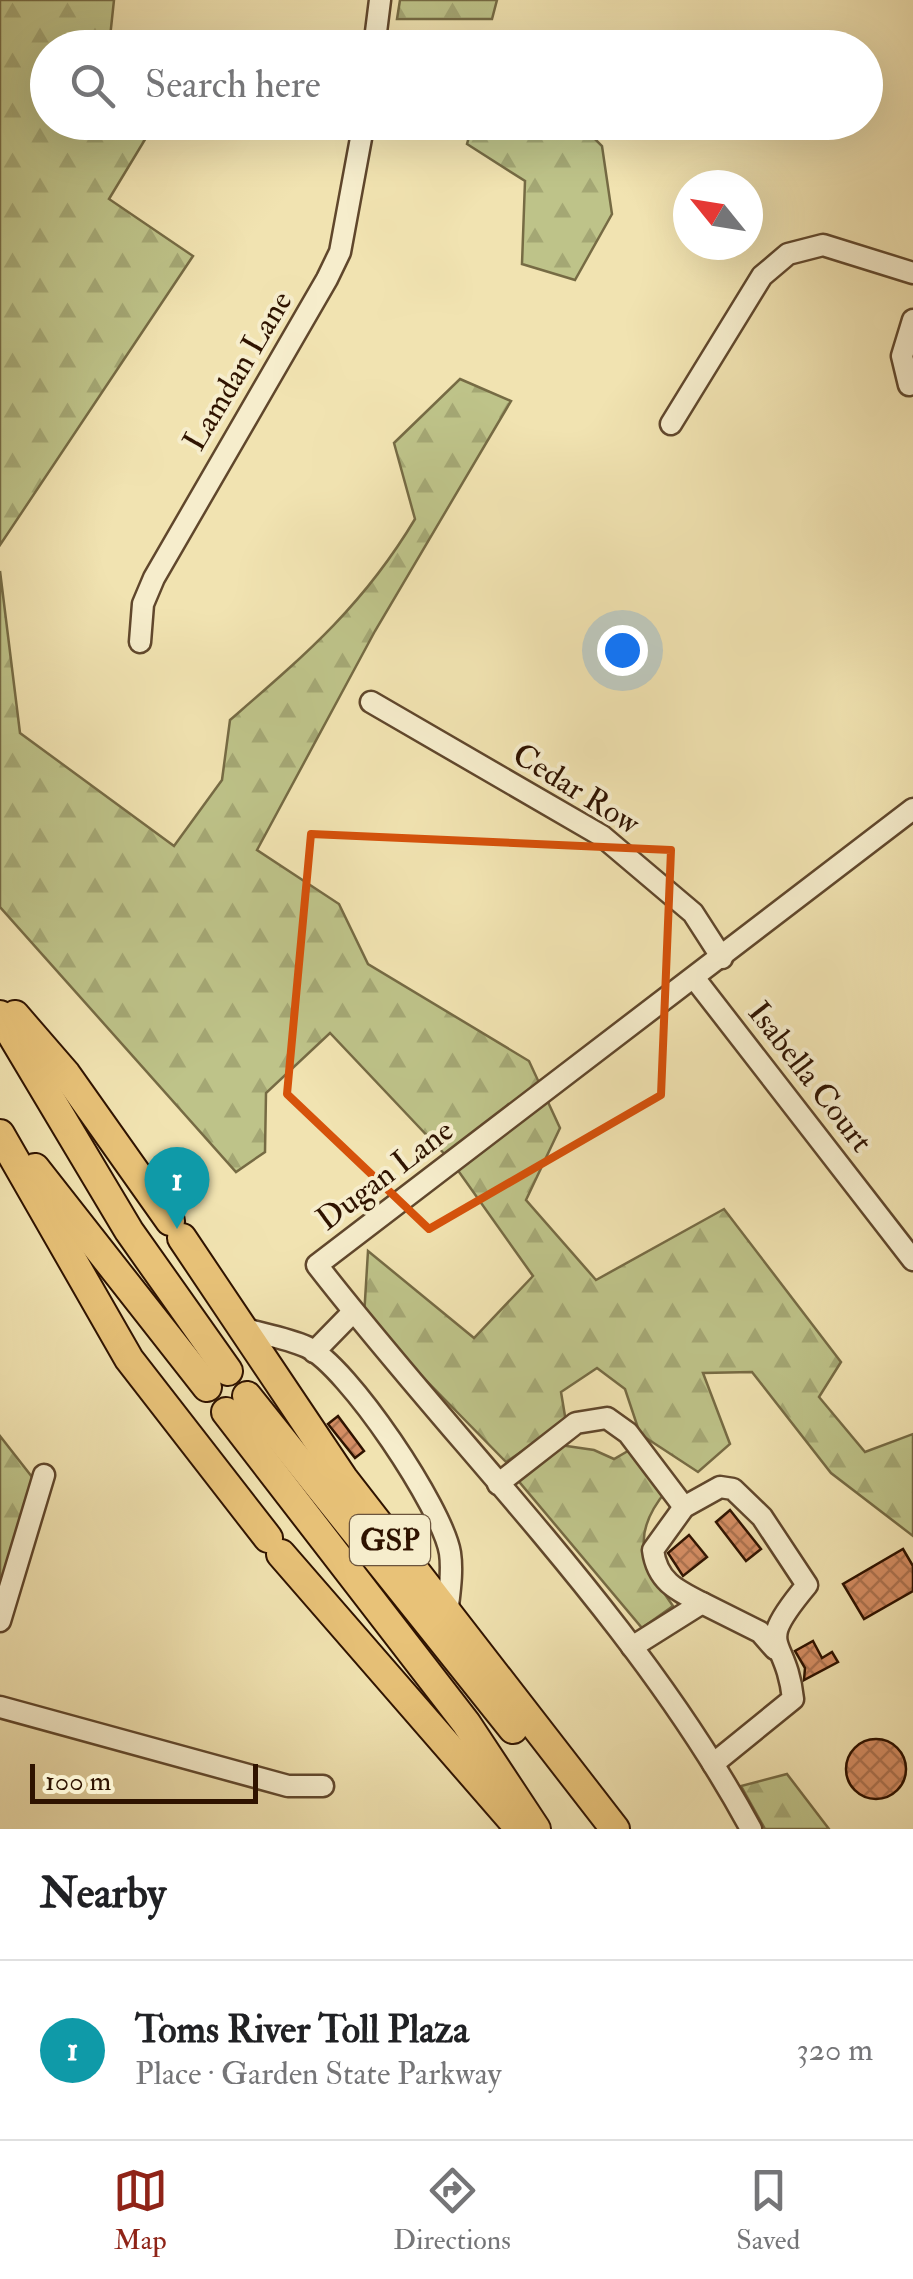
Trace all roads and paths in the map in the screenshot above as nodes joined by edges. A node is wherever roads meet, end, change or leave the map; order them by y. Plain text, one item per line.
1 (380, 0) edge
2 (376, 30) edge
3 (361, 140) edge
4 (913, 273) edge
5 (913, 320) edge
6 (909, 385) dead end
7 (671, 424) dead end
8 (140, 642) dead end
9 (371, 702) dead end
10 (913, 809) edge
11 (722, 958) junction
12 (695, 978) junction
13 (0, 998) edge
14 (0, 1015) edge
15 (0, 1124) edge
16 (0, 1134) edge
17 (913, 1260) edge
18 (353, 1312) junction
19 (241, 1328) junction
20 (314, 1352) junction
21 (44, 1475) dead end
22 (498, 1484) junction
23 (684, 1507) junction
24 (702, 1603) junction
25 (447, 1614) junction
26 (0, 1621) edge
27 (632, 1647) junction
28 (775, 1650) junction
29 (0, 1707) edge
30 (713, 1764) junction
31 (322, 1786) dead end
32 (520, 1829) edge
33 (536, 1829) edge
34 (598, 1829) edge
35 (615, 1829) edge
36 (751, 1829) edge

1 - 2 street
3 - 8 street, Lamdan Lane
4 - 7 street
5 - 6 street
9 - 11 street, Cedar Row
10 - 11 street, Dugan Lane
11 - 12 street, Dugan Lane
12 - 17 street, Isabella Court
12 - 18 street, Dugan Lane
13 - 19 highway, GSP
14 - 15 highway
16 - 32 highway, GSP
18 - 20 street
18 - 22 street, Dugan Lane
19 - 20 street
19 - 25 highway, GSP
20 - 25 street
21 - 26 street
22 - 23 street
22 - 27 street, Dugan Lane
23 - 24 street
23 - 28 street
24 - 27 street
24 - 28 street
25 - 35 highway, GSP
27 - 30 street, Dugan Lane
28 - 30 street
29 - 31 street
30 - 36 street, Dugan Lane
33 - 34 highway

